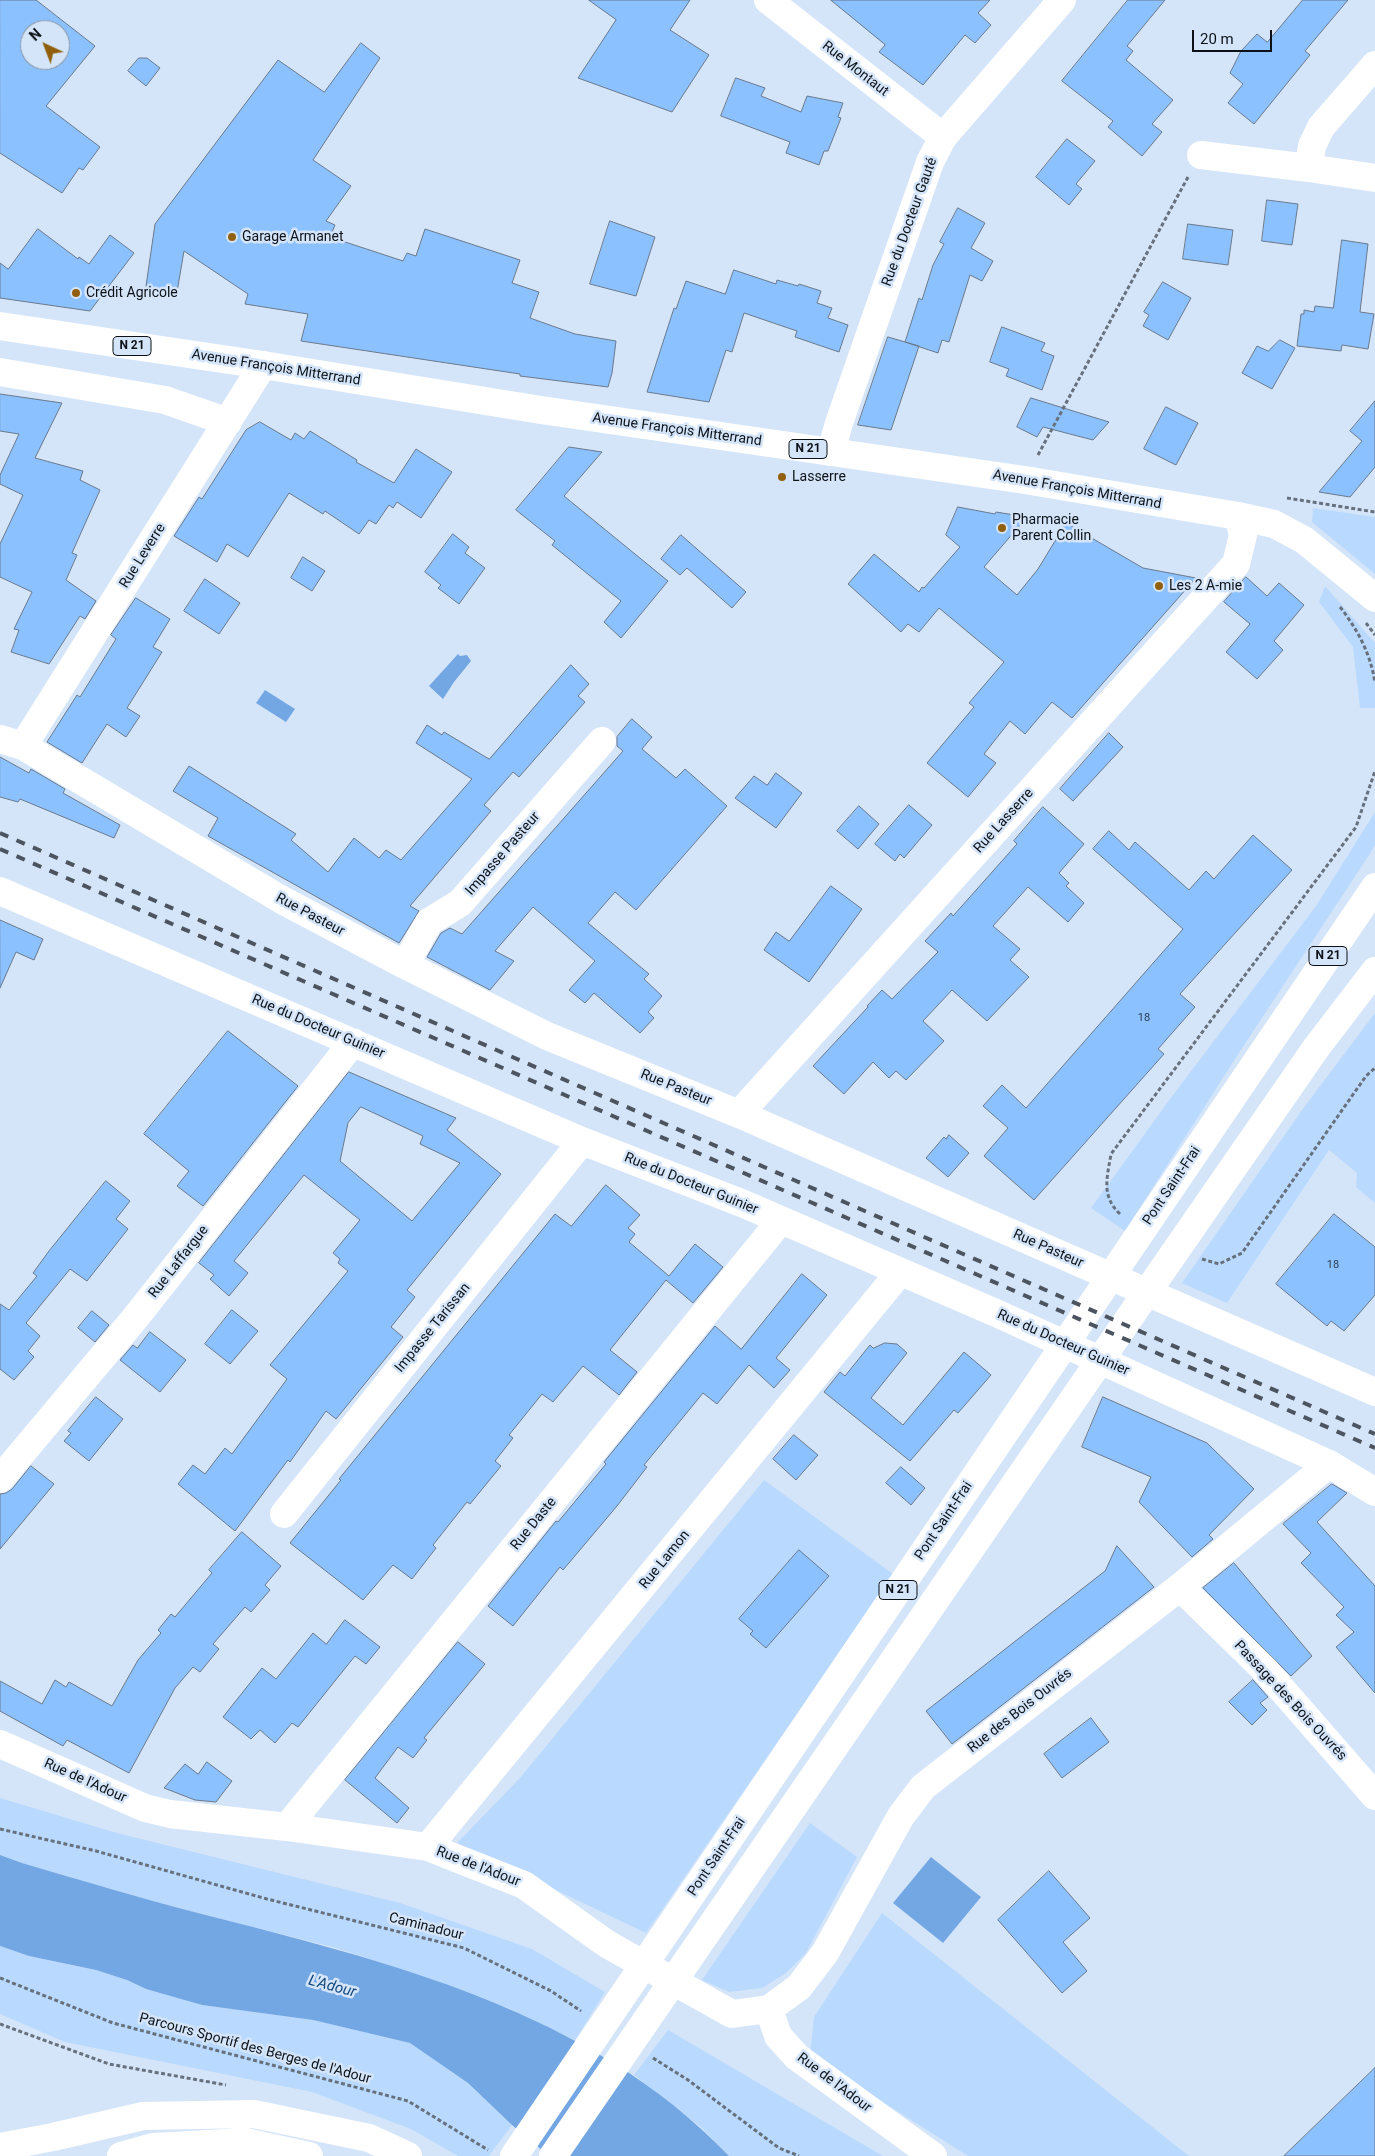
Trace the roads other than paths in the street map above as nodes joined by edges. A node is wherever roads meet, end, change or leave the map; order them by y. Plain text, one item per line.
1 (768, 0) edge
2 (1062, 0) edge
3 (1375, 65) edge
4 (943, 137) junction
5 (1201, 154) road end
6 (1309, 168) junction
7 (1375, 178) edge
8 (0, 326) edge
9 (263, 365) junction
10 (0, 372) edge
11 (228, 422) junction
12 (831, 452) junction
13 (1238, 516) junction
14 (1375, 598) edge
15 (602, 742) dead end
16 (12, 743) edge
17 (1375, 887) edge
18 (0, 891) edge
19 (405, 965) junction
20 (1375, 971) edge
21 (353, 1042) junction
22 (739, 1114) junction
23 (582, 1141) junction
24 (781, 1220) junction
25 (900, 1272) junction
26 (1375, 1392) edge
27 (1330, 1464) junction
28 (0, 1478) edge
29 (1375, 1492) edge
30 (284, 1514) dead end
31 (1180, 1587) junction
32 (0, 1744) edge
33 (1375, 1796) edge
34 (287, 1827) junction
35 (428, 1847) junction
36 (769, 2009) junction
37 (71, 2145) edge
38 (0, 2147) edge
39 (502, 2154) edge
40 (121, 2156) edge
41 (309, 2156) edge
42 (408, 2156) edge
43 (553, 2156) edge
44 (933, 2156) edge

1 - 4 street, Rue Montaut
2 - 4 street, Rue du Docteur Gauté
3 - 6 street
4 - 12 street, Rue du Docteur Gauté
5 - 6 street
6 - 7 street
8 - 9 street, Avenue François Mitterrand / N 21
9 - 11 street, Rue Leverre
9 - 12 street, Avenue François Mitterrand / N 21
10 - 11 street
11 - 16 street, Rue Leverre
12 - 13 street, Avenue François Mitterrand / N 21
13 - 14 street, Avenue François Mitterrand / N 21
13 - 22 street, Rue Lasserre
15 - 19 street, Impasse Pasteur
16 - 19 street, Rue Pasteur
17 - 39 street, Pont Saint-Frai / N 21
18 - 21 street, Rue du Docteur Guinier
19 - 22 street, Rue Pasteur
20 - 43 street, N 21
21 - 23 street, Rue du Docteur Guinier
21 - 28 street, Rue Laffargue
22 - 26 street, Rue Pasteur
23 - 24 street, Rue du Docteur Guinier
23 - 30 street, Impasse Tarissan
24 - 25 street, Rue du Docteur Guinier
24 - 34 street, Rue Daste
25 - 27 street, Rue du Docteur Guinier
25 - 35 street, Rue Lamon
27 - 29 street, Rue du Docteur Guinier
27 - 31 street, Rue des Bois Ouvrés
31 - 33 street, Passage des Bois Ouvrés
31 - 36 street, Rue des Bois Ouvrés
32 - 34 street, Rue de l'Adour
34 - 35 street, Rue de l'Adour
35 - 36 street, Rue de l'Adour
36 - 44 street, Rue de l'Adour
37 - 38 street
37 - 42 street
40 - 41 street

